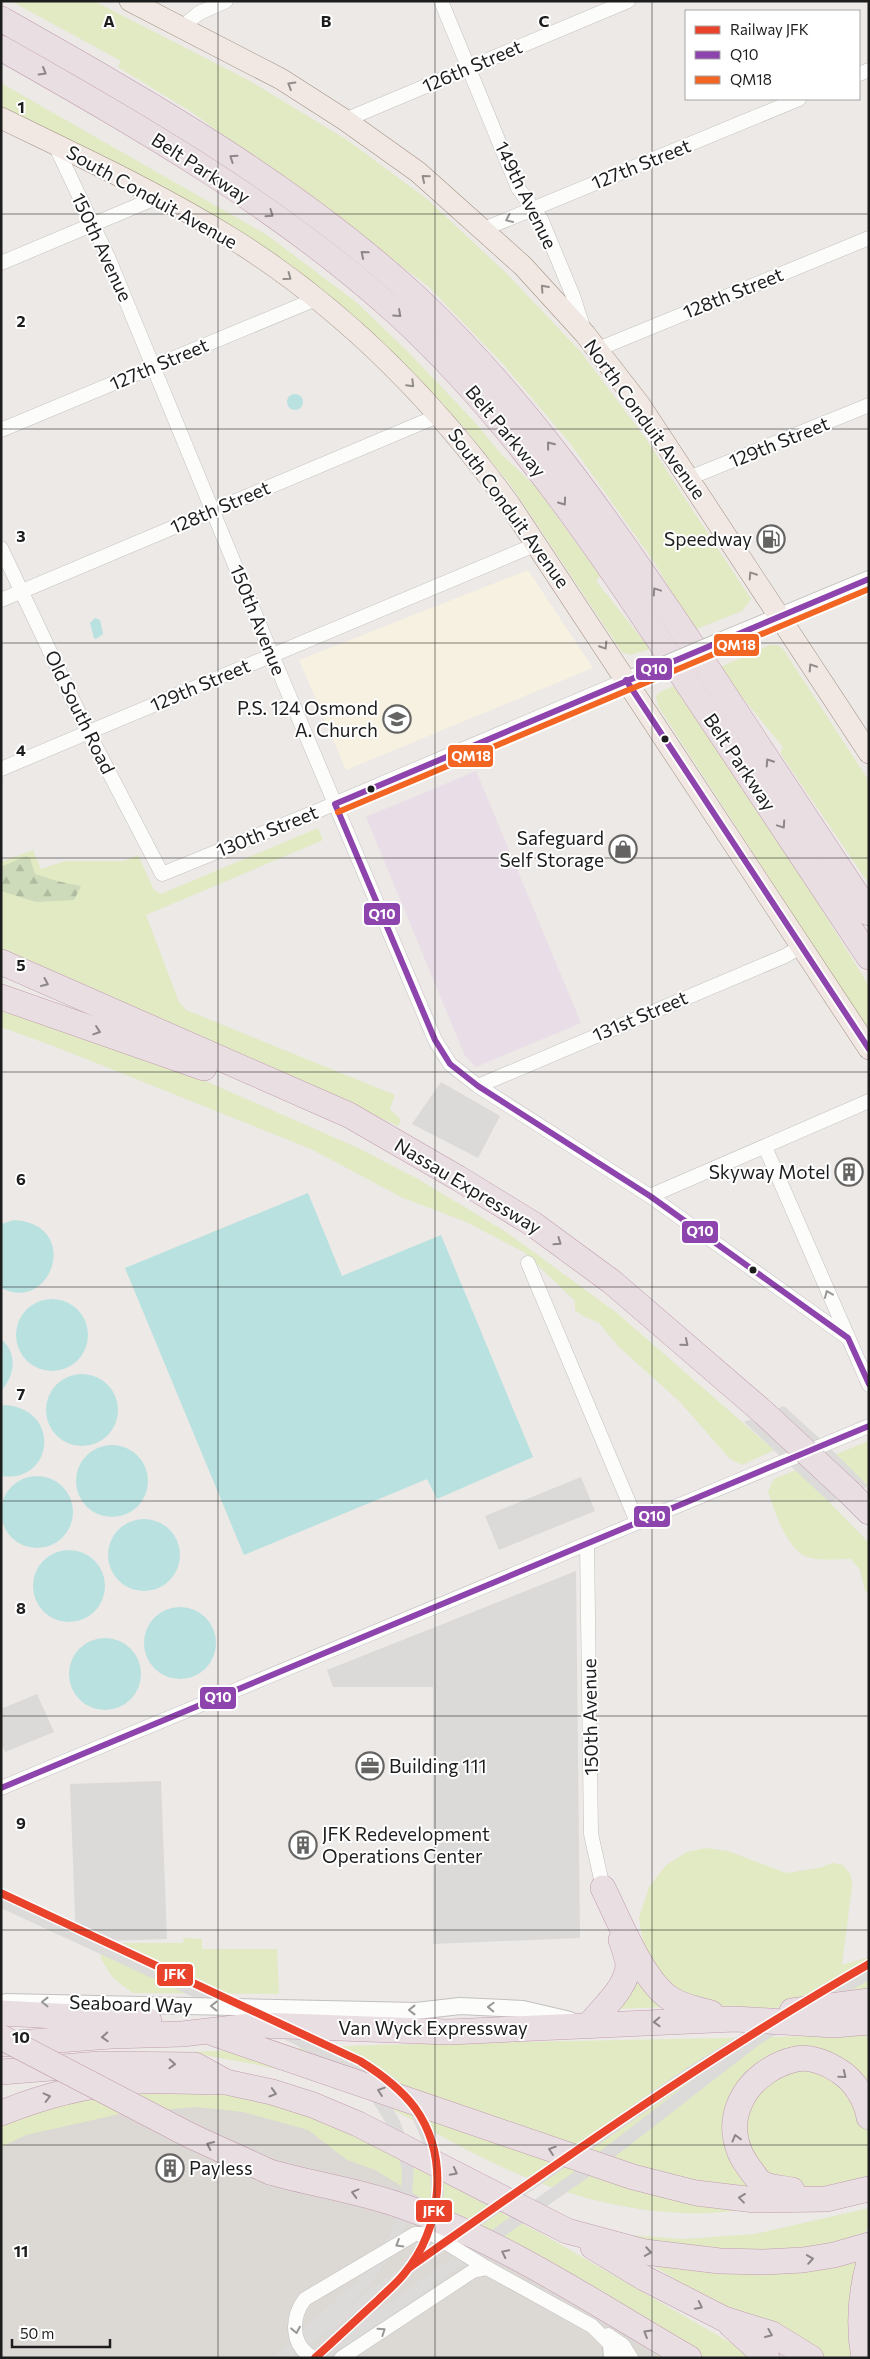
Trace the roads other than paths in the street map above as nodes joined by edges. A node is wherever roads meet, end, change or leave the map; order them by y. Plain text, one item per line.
1 (1, 1) edge
2 (130, 1) edge
3 (226, 1) edge
4 (441, 1) edge
5 (628, 1) edge
6 (1, 19) edge
7 (182, 27) junction
8 (1, 48) edge
9 (468, 67) junction
10 (797, 100) edge
11 (1, 118) edge
12 (344, 120) junction
13 (190, 131) junction
14 (55, 145) junction
15 (158, 196) junction
16 (533, 208) junction
17 (92, 225) junction
18 (484, 229) junction
19 (869, 238) edge
20 (1, 263) edge
21 (316, 298) junction
22 (591, 342) junction
23 (154, 366) junction
24 (869, 405) edge
25 (440, 415) junction
26 (1, 430) edge
27 (689, 478) junction
28 (214, 509) junction
29 (537, 544) junction
30 (1, 548) edge
31 (869, 579) edge
32 (22, 590) junction
33 (1, 600) edge
34 (779, 616) junction
35 (272, 655) junction
36 (626, 680) junction
37 (88, 732) junction
38 (866, 741) edge
39 (1, 769) edge
40 (795, 802) junction
41 (335, 804) junction
42 (162, 874) joint
43 (869, 887) edge
44 (869, 913) edge
45 (802, 946) junction
46 (869, 957) edge
47 (1, 962) edge
48 (5, 1000) edge
49 (869, 1049) edge
50 (478, 1086) junction
51 (869, 1101) edge
52 (765, 1147) junction
53 (458, 1178) junction
54 (650, 1196) junction
55 (528, 1263) dead end
56 (848, 1338) junction
57 (869, 1385) edge
58 (869, 1426) edge
59 (869, 1512) edge
60 (638, 1522) junction
61 (587, 1544) junction
62 (1, 1788) edge
63 (603, 1888) junction
64 (869, 2001) edge
65 (1, 2002) edge
66 (1, 2013) edge
67 (735, 2019) junction
68 (869, 2022) edge
69 (590, 2024) junction
70 (259, 2025) junction
71 (210, 2032) junction
72 (1, 2037) edge
73 (1, 2045) edge
74 (1, 2072) edge
75 (226, 2082) junction
76 (1, 2113) edge
77 (869, 2117) edge
78 (867, 2190) edge
79 (826, 2199) junction
80 (567, 2231) junction
81 (867, 2257) edge
82 (488, 2268) junction
83 (724, 2319) junction
84 (592, 2326) junction
85 (613, 2354) edge
86 (314, 2358) edge
87 (341, 2358) edge
88 (631, 2358) edge
89 (689, 2358) edge
90 (767, 2358) edge
91 (811, 2358) edge
92 (864, 2358) edge

1 - 13 highway
2 - 7 main road, North Conduit Avenue
3 - 7 street
4 - 9 street, 149th Avenue
5 - 9 street, 126th Street
6 - 13 highway, Belt Parkway
12 -> 7 main road, North Conduit Avenue
8 -> 46 highway, Belt Parkway
9 - 12 street, 126th Street
9 - 16 street, 149th Avenue
10 - 16 street, 127th Street
11 - 14 main road, South Conduit Avenue
18 -> 12 main road, North Conduit Avenue
40 -> 13 highway, Belt Parkway
14 - 15 main road, South Conduit Avenue
14 - 17 street, 150th Avenue
15 - 17 street
15 -> 21 main road, South Conduit Avenue
16 -> 18 street, 127th Street
16 - 22 street, 149th Avenue
17 - 20 street
17 - 23 street, 150th Avenue
22 -> 18 main road, North Conduit Avenue
19 - 22 street, 128th Street
21 - 23 street, 127th Street
21 -> 25 main road, South Conduit Avenue
22 - 27 main road, North Conduit Avenue
23 - 26 street, 127th Street
23 - 28 street, 150th Avenue
24 - 27 street, 129th Street
25 - 28 street, 128th Street
25 - 29 main road, South Conduit Avenue
34 -> 27 main road, North Conduit Avenue
28 - 32 street, 128th Street
28 - 35 street, 150th Avenue
29 - 35 street, 129th Street
29 -> 36 main road, South Conduit Avenue
30 - 32 street, Old South Road
31 - 34 street, 130th Street
32 - 33 street, 128th Street
32 - 37 street, Old South Road
34 - 36 street, 130th Street, bridge
38 -> 34 main road, North Conduit Avenue
35 - 37 street, 129th Street
35 - 41 street, 150th Avenue
36 - 41 street, 130th Street
36 - 45 main road, South Conduit Avenue
37 - 39 street, 129th Street
37 - 42 street, Old South Road
40 - 43 highway
40 - 44 highway, Belt Parkway
41 - 42 street, 130th Street
41 - 50 street, 150th Avenue
45 - 49 main road, South Conduit Avenue
45 - 50 street, 131st Street
47 -> 53 highway, Nassau Expressway
48 -> 53 highway
50 - 54 street, 150th Avenue
51 - 52 street
52 - 54 street
56 -> 52 street
53 -> 59 highway, Nassau Expressway, bridge
54 - 56 street, 150th Avenue
55 - 60 street
56 - 57 street
58 - 60 street
60 - 61 street
61 - 62 street
61 - 63 street, 150th Avenue
63 - 67 highway
63 - 69 highway
64 - 67 highway
69 -> 65 street, Seaboard Way
66 - 70 highway
67 - 68 highway, Van Wyck Expressway
67 -> 69 highway, Van Wyck Expressway
69 - 70 highway, Van Wyck Expressway
70 - 71 highway, Van Wyck Expressway
71 -> 73 highway, Van Wyck Expressway
79 -> 71 highway
89 -> 72 highway, bridge
74 -> 75 highway
76 -> 75 highway
75 -> 80 highway
79 -> 77 highway
78 - 79 highway
80 -> 81 highway
80 -> 83 highway
81 - 92 highway
82 - 84 street
82 -> 86 street
87 -> 82 street
83 - 90 highway
83 -> 91 highway
84 - 85 street
84 - 88 street

